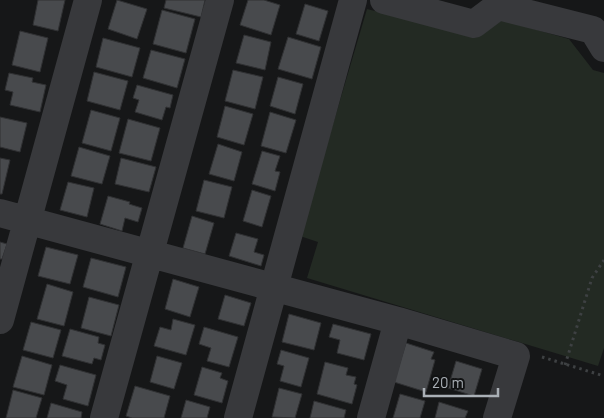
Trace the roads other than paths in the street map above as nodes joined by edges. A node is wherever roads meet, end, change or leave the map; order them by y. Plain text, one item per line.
1 (88, 0) edge
2 (220, 0) edge
3 (353, 0) edge
4 (384, 0) edge
5 (604, 48) edge
6 (0, 213) edge
7 (28, 219) junction
8 (149, 254) junction
9 (275, 287) junction
10 (0, 320) edge
11 (398, 321) junction
12 (104, 418) edge
13 (238, 418) edge
14 (371, 418) edge
15 (497, 418) edge

1 - 7 street
2 - 8 street
3 - 9 street
4 - 5 street
6 - 7 street
7 - 8 street
7 - 10 street
8 - 9 street
8 - 12 street
9 - 11 street
9 - 13 street
11 - 14 street
11 - 15 street

